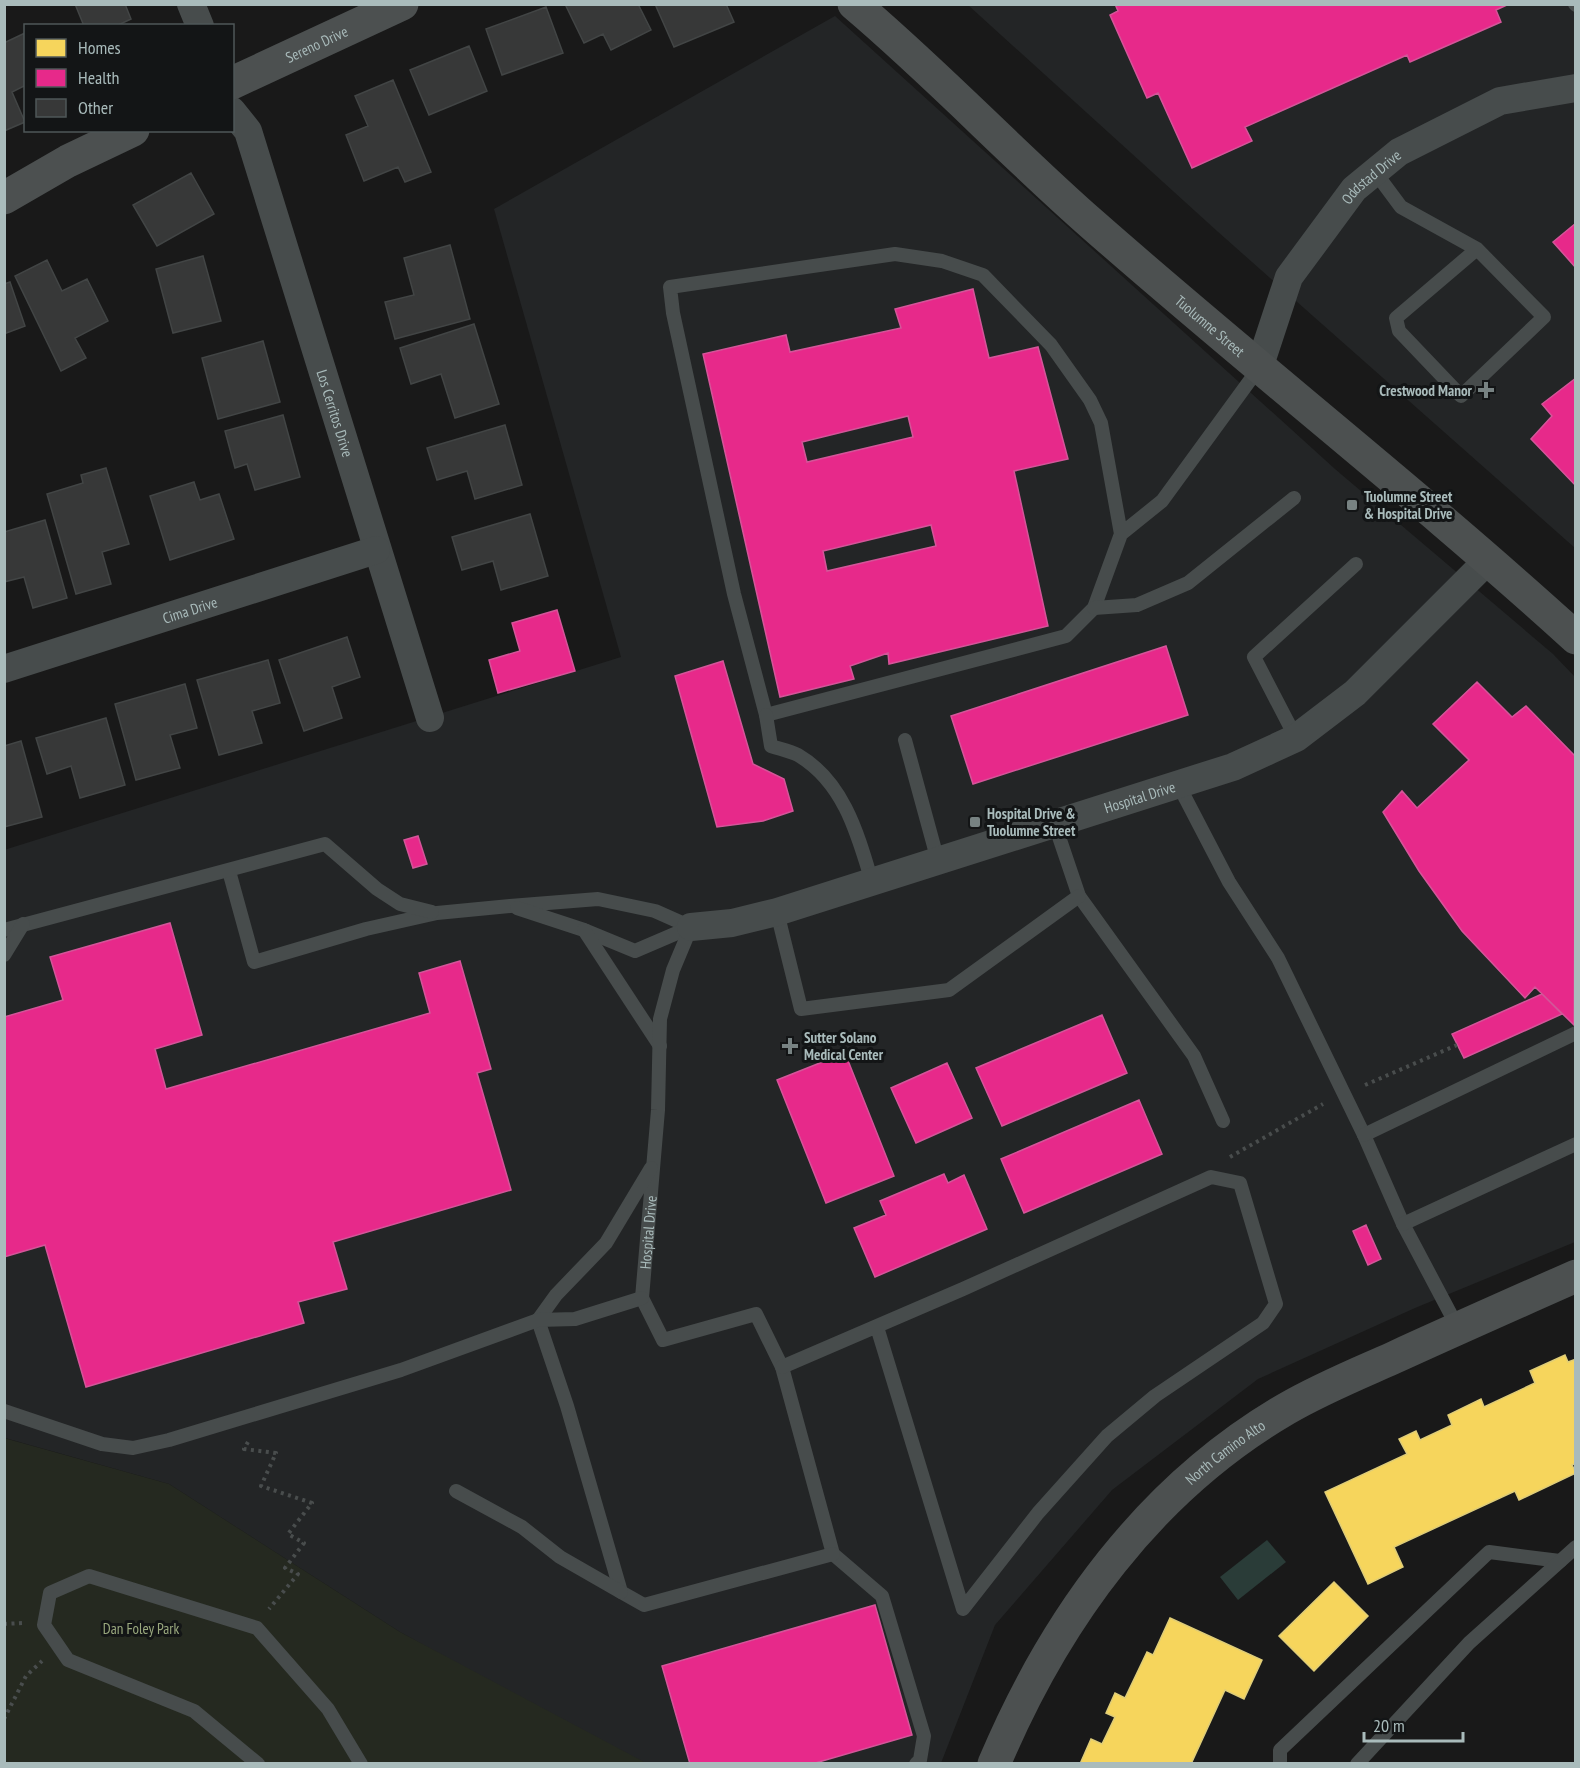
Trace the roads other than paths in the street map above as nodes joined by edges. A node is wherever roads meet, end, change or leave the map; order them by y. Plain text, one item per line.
1 (190, 4) edge
2 (402, 4) edge
3 (854, 4) edge
4 (199, 24) edge
5 (234, 82) edge
6 (1575, 87) edge
7 (234, 114) edge
8 (129, 132) edge
9 (1375, 172) junction
10 (4, 198) edge
11 (1477, 249) junction
12 (1258, 368) junction
13 (1294, 498) dead end
14 (1121, 534) junction
15 (376, 550) junction
16 (1489, 559) junction
17 (1356, 564) dead end
18 (1094, 608) junction
19 (1575, 638) edge
20 (4, 669) edge
21 (766, 715) junction
22 (430, 718) dead end
23 (1296, 738) junction
24 (905, 740) dead end
25 (1179, 784) junction
26 (1054, 825) junction
27 (938, 861) junction
28 (229, 871) junction
29 (872, 882) junction
30 (1080, 896) junction
31 (510, 906) junction
32 (777, 912) junction
33 (437, 913) junction
34 (22, 924) junction
35 (691, 927) junction
36 (4, 930) edge
37 (584, 930) junction
38 (4, 955) edge
39 (1575, 1033) edge
40 (661, 1048) junction
41 (1223, 1121) dead end
42 (1364, 1135) junction
43 (1575, 1144) edge
44 (653, 1165) junction
45 (1403, 1224) junction
46 (1575, 1276) edge
47 (642, 1298) junction
48 (538, 1320) junction
49 (877, 1327) junction
50 (1458, 1328) junction
51 (782, 1367) junction
52 (4, 1411) edge
53 (456, 1491) dead end
54 (1575, 1546) edge
55 (834, 1554) junction
56 (1560, 1561) junction
57 (621, 1592) junction
58 (920, 1762) edge
59 (258, 1764) edge
60 (361, 1764) edge
61 (994, 1764) edge
62 (1280, 1764) edge
63 (1357, 1764) edge

1 - 4 street
2 - 5 street, Sereno Drive
3 - 12 street, Tuolumne Street
6 - 9 street, Oddstad Drive
7 - 15 street, Los Cerritos Drive
8 - 10 street
9 - 11 lane
9 - 12 street, Oddstad Drive
11 - 11 lane
12 - 14 lane
12 - 16 street, Tuolumne Street
13 - 18 lane
14 - 18 lane
14 - 21 lane
15 - 20 street, Cima Drive
15 - 22 street, Los Cerritos Drive
16 - 19 street, Tuolumne Street
16 - 23 street, Hospital Drive
17 - 23 lane
18 - 21 lane
21 - 29 lane
23 - 25 street, Hospital Drive
24 - 27 lane
25 - 26 street, Hospital Drive
25 - 42 lane
26 - 27 street, Hospital Drive
26 - 30 lane
27 - 29 street, Hospital Drive
28 - 33 lane
28 - 33 lane
28 - 34 lane
29 - 32 street, Hospital Drive
30 - 32 lane
30 - 41 lane
31 - 33 lane
31 - 35 lane
31 - 37 lane
32 - 35 street, Hospital Drive
34 - 36 lane
34 - 38 lane
35 - 37 lane
35 - 40 lane, Hospital Drive
37 - 40 lane
39 - 42 lane
40 - 44 lane, Hospital Drive
42 - 45 lane
43 - 45 lane
44 - 47 lane, Hospital Drive
44 - 48 lane
45 - 50 lane
46 - 50 street, North Camino Alto
47 - 48 lane
47 - 51 lane
48 - 52 lane
48 - 57 lane
49 - 49 lane
49 - 51 lane
50 - 61 street, North Camino Alto
51 - 55 lane
53 - 57 lane
54 - 56 lane
55 - 57 lane
55 - 58 lane
56 - 62 lane
56 - 63 lane
59 - 60 lane

